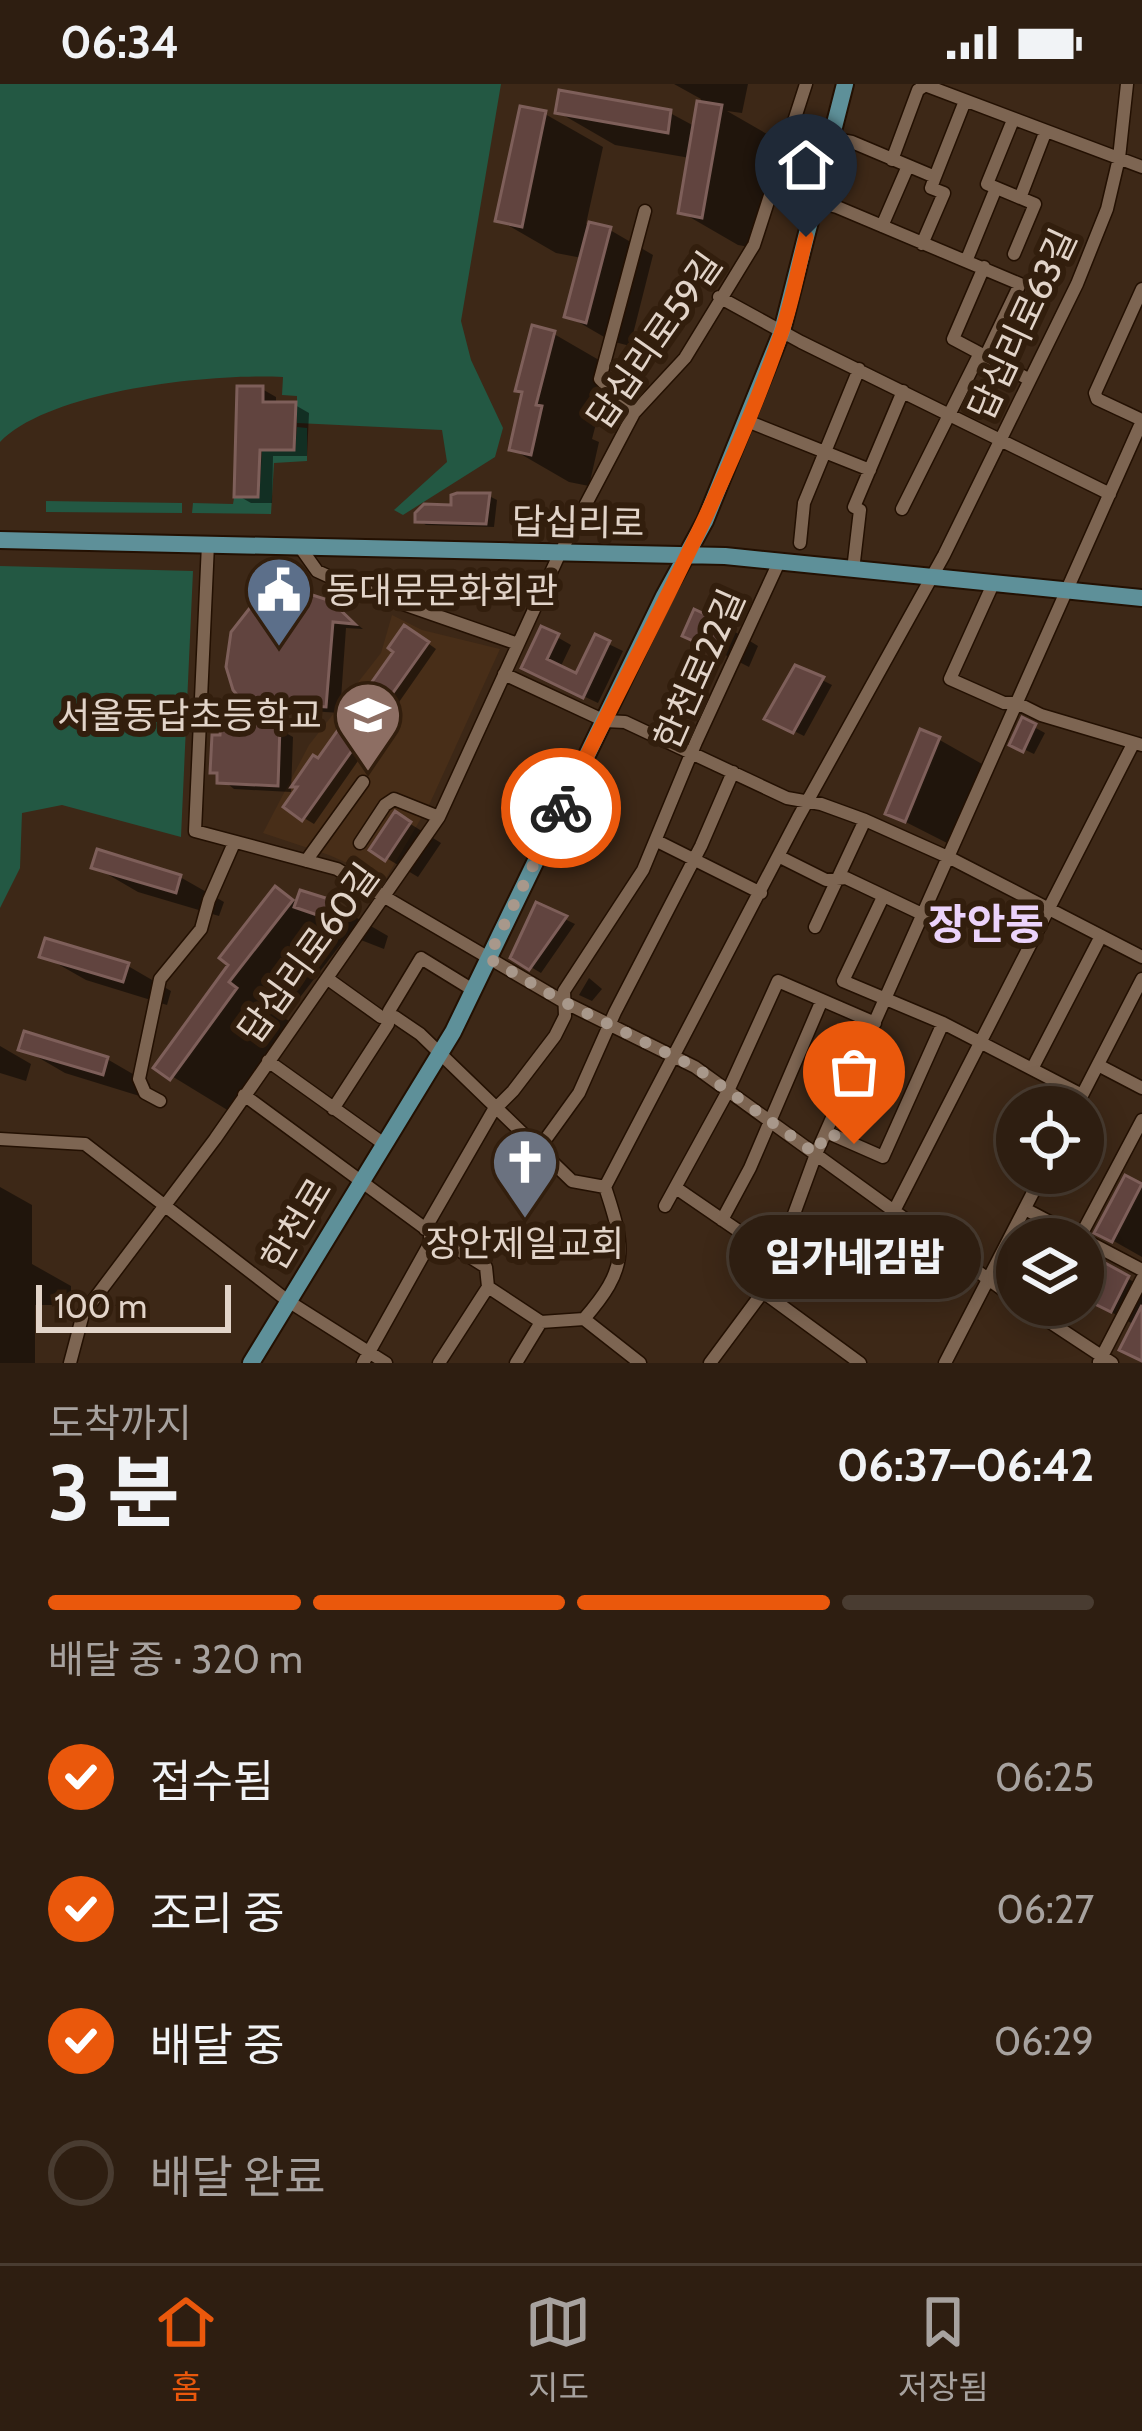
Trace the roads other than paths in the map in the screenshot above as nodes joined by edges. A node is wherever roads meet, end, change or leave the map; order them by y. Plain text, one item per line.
1 (806, 84) edge
2 (844, 84) edge
3 (924, 84) edge
4 (1127, 84) edge
5 (965, 100) junction
6 (1013, 121) junction
7 (1045, 133) junction
8 (830, 138) junction
9 (1119, 158) junction
10 (892, 160) junction
11 (908, 166) junction
12 (1142, 166) edge
13 (935, 177) junction
14 (992, 186) junction
15 (1020, 198) junction
16 (814, 201) junction
17 (645, 211) dead end
18 (882, 226) junction
19 (922, 244) junction
20 (1014, 254) dead end
21 (968, 259) junction
22 (984, 267) junction
23 (1142, 290) edge
24 (719, 297) junction
25 (1138, 308) edge
26 (782, 331) junction
27 (982, 356) junction
28 (860, 369) junction
29 (1030, 380) junction
30 (903, 391) junction
31 (634, 413) junction
32 (950, 415) junction
33 (1142, 420) edge
34 (747, 422) junction
35 (1000, 440) junction
36 (1136, 449) edge
37 (824, 453) junction
38 (870, 470) junction
39 (1110, 494) junction
40 (902, 508) dead end
41 (0, 540) edge
42 (800, 543) dead end
43 (208, 544) junction
44 (300, 547) junction
45 (559, 555) junction
46 (686, 556) junction
47 (779, 562) junction
48 (853, 570) junction
49 (932, 578) junction
50 (993, 584) junction
51 (1068, 591) junction
52 (1142, 598) edge
53 (518, 644) junction
54 (504, 674) junction
55 (1017, 704) junction
56 (605, 721) junction
57 (1138, 744) edge
58 (693, 752) junction
59 (733, 772) junction
60 (363, 782) dead end
61 (806, 802) junction
62 (440, 818) junction
63 (865, 820) junction
64 (657, 841) junction
65 (234, 843) junction
66 (360, 843) dead end
67 (696, 857) junction
68 (780, 857) junction
69 (950, 858) junction
70 (306, 861) junction
71 (837, 879) junction
72 (761, 892) junction
73 (388, 896) junction
74 (883, 897) junction
75 (1048, 909) junction
76 (924, 916) junction
77 (815, 927) dead end
78 (1101, 936) junction
79 (1142, 957) edge
80 (488, 958) junction
81 (328, 979) junction
82 (1142, 979) edge
83 (473, 990) junction
84 (822, 1000) junction
85 (886, 1000) junction
86 (564, 1002) junction
87 (388, 1017) junction
88 (875, 1023) junction
89 (943, 1023) junction
90 (612, 1024) junction
91 (981, 1042) junction
92 (439, 1054) junction
93 (674, 1058) junction
94 (268, 1061) junction
95 (1098, 1064) junction
96 (1032, 1069) junction
97 (1057, 1086) edge
98 (1087, 1086) edge
99 (1142, 1088) edge
100 (728, 1091) junction
101 (244, 1095) junction
102 (160, 1101) dead end
103 (498, 1107) junction
104 (333, 1109) junction
105 (1142, 1120) edge
106 (770, 1121) junction
107 (826, 1132) junction
108 (0, 1139) edge
109 (384, 1144) junction
110 (540, 1147) junction
111 (816, 1154) junction
112 (362, 1181) junction
113 (605, 1187) junction
114 (676, 1188) junction
115 (1032, 1194) edge
116 (665, 1206) dead end
117 (162, 1207) junction
118 (1024, 1209) junction
119 (894, 1211) junction
120 (1041, 1218) edge
121 (1093, 1218) edge
122 (722, 1220) junction
123 (428, 1231) junction
124 (1104, 1252) edge
125 (778, 1258) junction
126 (1142, 1274) edge
127 (988, 1280) junction
128 (996, 1285) edge
129 (488, 1287) junction
130 (763, 1292) junction
131 (288, 1301) junction
132 (584, 1318) junction
133 (541, 1322) junction
134 (1055, 1326) edge
135 (366, 1358) edge
136 (635, 1359) edge
137 (1104, 1361) edge
138 (70, 1363) edge
139 (251, 1363) edge
140 (386, 1363) edge
141 (439, 1363) edge
142 (516, 1363) edge
143 (710, 1363) edge
144 (860, 1363) edge
145 (945, 1363) edge

1 - 24 street, 답십리로59길
2 - 8 main road, 한천로
3 - 5 street
3 - 10 street
4 - 9 street, 답십리로63길
5 - 6 street
5 - 13 street
6 - 7 street
6 - 14 street
7 - 9 street
7 - 15 street
8 - 10 street
8 - 16 main road, 한천로
9 - 12 street
9 - 29 street, 답십리로63길
10 - 11 street
11 - 13 street
11 - 18 street
13 - 19 street
14 - 15 street
14 - 21 street
15 - 20 street
16 - 18 street
16 - 26 main road, 한천로
17 - 31 street
18 - 19 street
19 - 21 street
21 - 22 street
22 - 27 street
22 - 27 street
23 - 25 street
24 - 26 street
24 - 31 street, 답십리로59길
25 - 33 street
26 - 28 street
26 - 34 main road, 한천로
27 - 29 street
27 - 32 street
28 - 30 street
28 - 37 street
29 - 35 street, 답십리로63길
30 - 32 street
30 - 38 street
31 - 45 street, 답십리로59길
32 - 35 street
32 - 40 street
33 - 36 street
34 - 37 street
34 - 46 main road, 한천로
35 - 39 street
35 - 49 street, 답십리로63길
36 - 39 street
37 - 38 street
37 - 42 street
38 - 48 street
39 - 51 street
41 - 43 main road, 답십리로
43 - 44 main road, 답십리로
43 - 65 street
44 - 45 main road, 답십리로
44 - 53 street
45 - 46 main road, 답십리로
45 - 53 street, 답십리로60길
46 - 47 main road, 답십리로
46 - 56 main road, 한천로
47 - 48 main road, 답십리로
47 - 58 street, 한천로22길
48 - 49 main road, 답십리로
49 - 50 main road, 답십리로
49 - 61 street, 답십리로63길
50 - 51 main road, 답십리로
50 - 55 street
51 - 52 main road, 답십리로
51 - 55 street
53 - 54 street, 답십리로60길
54 - 56 street
54 - 62 street, 답십리로60길
55 - 57 street
55 - 69 street
56 - 58 street
56 - 80 main road, 한천로
57 - 75 street
58 - 59 street
58 - 64 street, 한천로22길
59 - 61 street
59 - 67 street
60 - 70 street
61 - 63 street
61 - 68 street, 답십리로63길
62 - 66 street
62 - 73 street, 답십리로60길
63 - 69 street
63 - 71 street
64 - 67 street
64 - 86 street, 한천로22길
65 - 70 street
65 - 102 street
67 - 72 street
67 - 90 street
68 - 71 street
68 - 72 street, 답십리로63길
69 - 75 street
69 - 76 street
70 - 73 street
71 - 74 street
71 - 77 street
72 - 93 street, 답십리로63길
73 - 80 street
73 - 81 street, 답십리로60길
74 - 76 street
74 - 85 street
75 - 78 street
75 - 91 street
76 - 85 street
78 - 79 street
78 - 96 street
80 - 83 main road, 한천로
80 - 86 street
81 - 87 street
81 - 94 street, 답십리로60길
82 - 95 street
83 - 87 street
83 - 92 main road, 한천로
84 - 88 street
84 - 100 street
84 - 106 street
85 - 88 street
85 - 89 street
86 - 90 street
86 - 103 street, 한천로22길
87 - 92 street
87 - 104 street
88 - 107 street
89 - 91 street
89 - 107 street
90 - 93 street
90 - 110 street
91 - 96 street
91 - 119 street
92 - 103 street
92 - 109 main road, 한천로
93 - 100 street
93 - 113 street, 답십리로63길
94 - 101 street, 답십리로60길
94 - 104 street
95 - 98 street
95 - 99 street
96 - 97 street
100 - 106 street
100 - 114 street
101 - 112 street, 한천로
101 - 117 street, 답십리로60길
103 - 110 street
103 - 123 street, 한천로22길
104 - 109 street
105 - 121 street
106 - 111 street
106 - 122 street
107 - 111 street
108 - 117 street
109 - 112 main road, 한천로
110 - 113 street
111 - 119 street
111 - 125 street
112 - 123 street
112 - 131 main road, 한천로
113 - 132 street
114 - 116 street
114 - 122 street
115 - 118 street
117 - 131 street
117 - 138 street, 답십리로60길
118 - 120 street
118 - 127 street
119 - 127 street
122 - 125 street
123 - 129 street
123 - 135 street, 한천로22길
124 - 126 street
125 - 130 street
126 - 137 street
127 - 128 street
127 - 145 street
129 - 133 street
129 - 141 street
130 - 143 street
130 - 144 street
131 - 135 street
131 - 139 main road, 한천로
132 - 133 street
132 - 136 street
133 - 142 street
134 - 137 street
135 - 140 street

